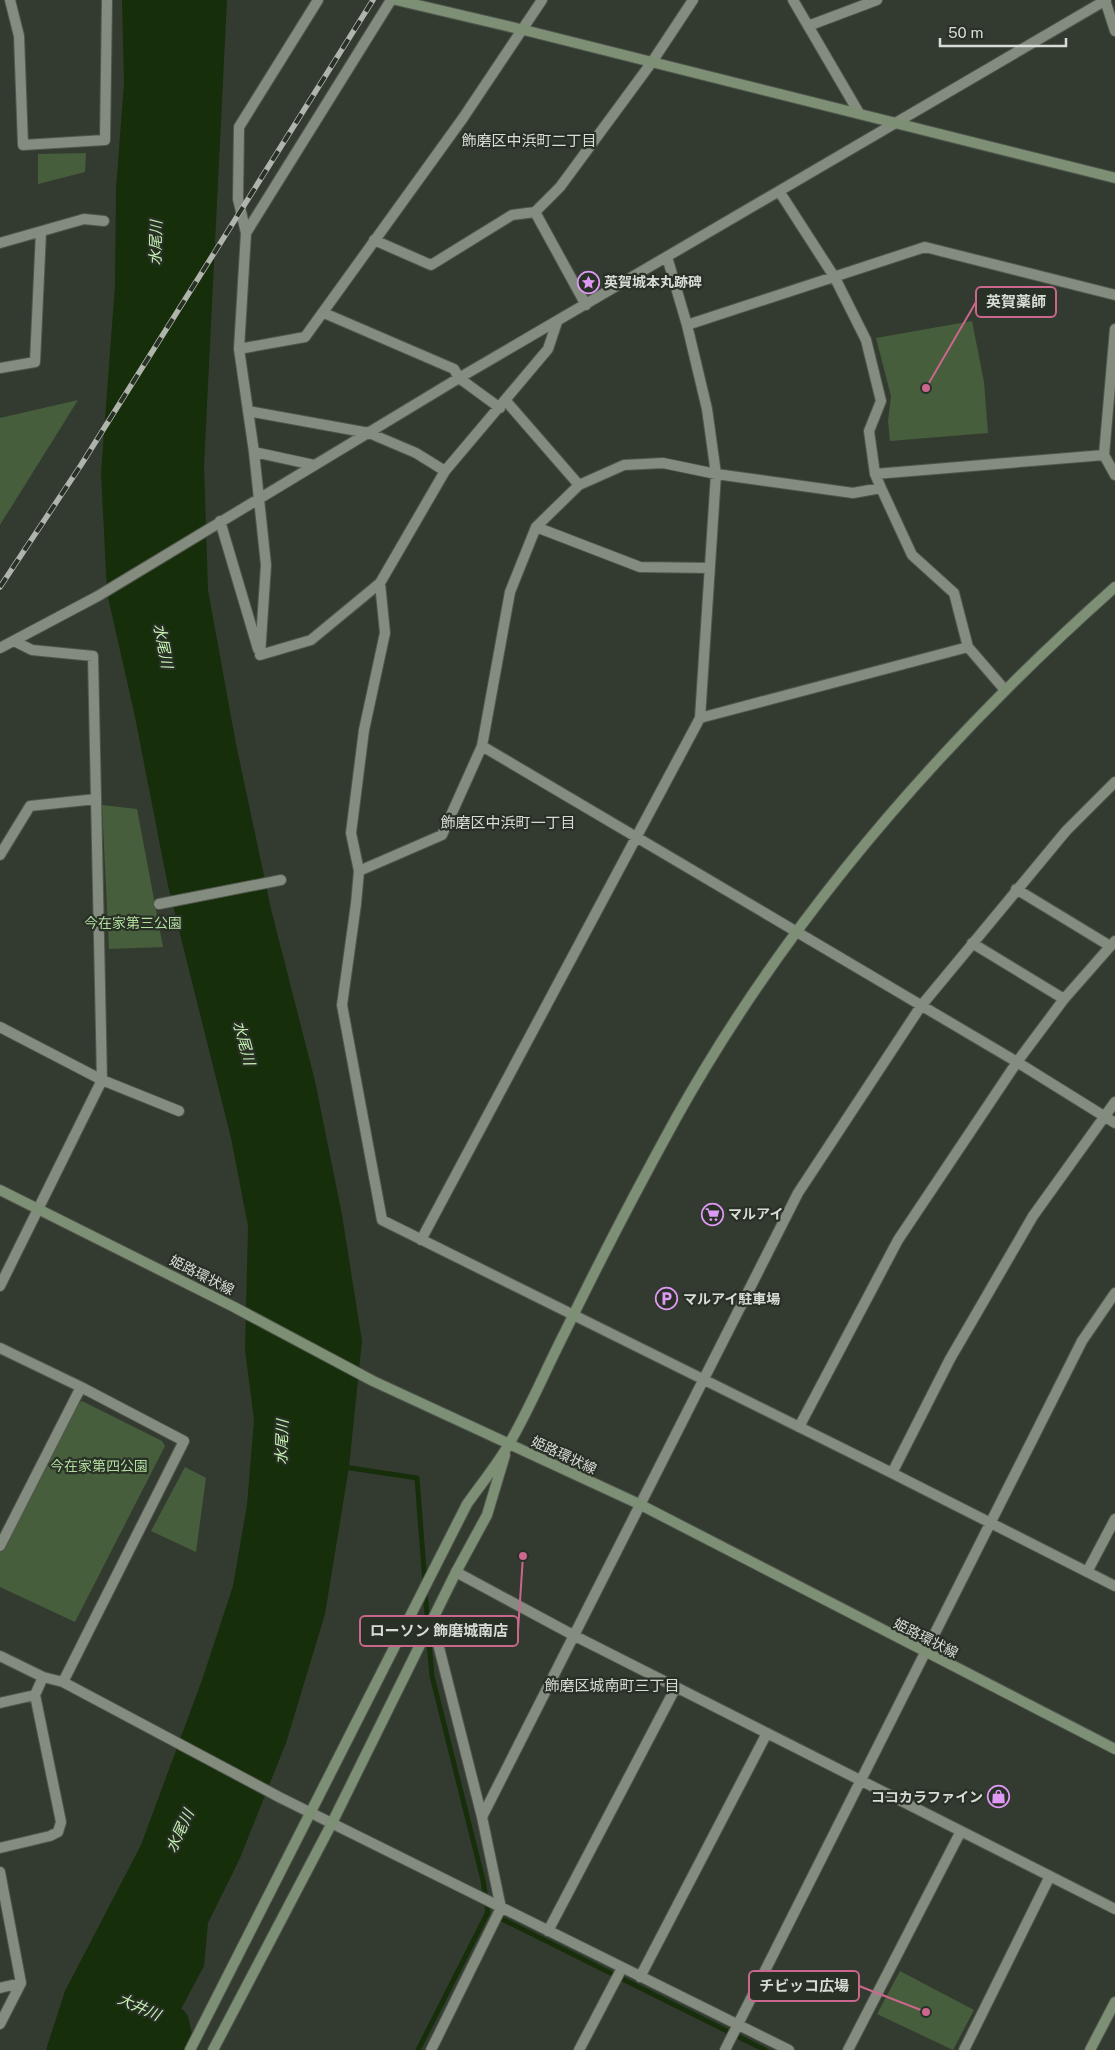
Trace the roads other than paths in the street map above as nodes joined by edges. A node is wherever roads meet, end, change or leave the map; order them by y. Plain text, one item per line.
1 (10, 0) edge
2 (107, 0) edge
3 (318, 0) edge
4 (391, 0) edge
5 (396, 0) edge
6 (542, 0) edge
7 (693, 0) edge
8 (793, 0) edge
9 (877, 0) edge
10 (1105, 0) edge
11 (808, 26) junction
12 (524, 30) junction
13 (1115, 31) edge
14 (652, 62) junction
15 (859, 113) junction
16 (894, 123) junction
17 (1115, 178) edge
18 (779, 191) junction
19 (535, 212) junction
20 (104, 221) dead end
21 (41, 232) junction
22 (246, 233) junction
23 (374, 240) junction
24 (0, 243) edge
25 (667, 257) junction
26 (836, 278) junction
27 (1115, 295) edge
28 (586, 304) junction
29 (324, 313) junction
30 (557, 322) junction
31 (687, 325) junction
32 (1115, 329) edge
33 (239, 349) junction
34 (0, 368) edge
35 (459, 378) junction
36 (503, 404) junction
37 (248, 411) junction
38 (369, 433) junction
39 (254, 452) junction
40 (1104, 455) junction
41 (314, 465) junction
42 (445, 471) junction
43 (716, 474) junction
44 (876, 474) junction
45 (1115, 475) edge
46 (579, 485) junction
47 (881, 488) junction
48 (259, 498) junction
49 (220, 521) junction
50 (536, 527) junction
51 (710, 568) junction
52 (380, 583) junction
53 (1115, 587) edge
54 (14, 641) junction
55 (968, 647) junction
56 (0, 648) edge
57 (260, 655) junction
58 (1005, 690) junction
59 (700, 718) junction
60 (482, 746) junction
61 (1115, 782) edge
62 (96, 799) junction
63 (636, 836) junction
64 (0, 855) edge
65 (359, 871) junction
66 (282, 880) dead end
67 (1016, 889) junction
68 (159, 904) dead end
69 (796, 933) junction
70 (972, 943) junction
71 (1112, 944) edge
72 (1064, 999) junction
73 (921, 1006) junction
74 (0, 1027) edge
75 (1017, 1062) junction
76 (102, 1080) junction
77 (1115, 1102) edge
78 (179, 1111) dead end
79 (1103, 1116) junction
80 (1115, 1123) edge
81 (0, 1190) edge
82 (37, 1208) junction
83 (421, 1240) junction
84 (0, 1286) edge
85 (1115, 1293) edge
86 (572, 1316) junction
87 (0, 1348) edge
88 (703, 1380) junction
89 (81, 1387) junction
90 (799, 1427) junction
91 (509, 1444) junction
92 (892, 1473) junction
93 (639, 1504) junction
94 (1115, 1519) edge
95 (991, 1523) junction
96 (0, 1546) edge
97 (456, 1572) junction
98 (1087, 1572) junction
99 (1115, 1586) edge
100 (432, 1620) junction
101 (573, 1635) junction
102 (925, 1653) junction
103 (0, 1656) edge
104 (43, 1677) junction
105 (63, 1682) junction
106 (676, 1687) junction
107 (35, 1695) junction
108 (0, 1703) edge
109 (767, 1733) junction
110 (1115, 1749) edge
111 (861, 1781) junction
112 (311, 1812) junction
113 (482, 1817) junction
114 (332, 1823) junction
115 (961, 1831) junction
116 (0, 1848) edge
117 (0, 1872) edge
118 (1050, 1876) junction
119 (501, 1908) junction
120 (1115, 1909) edge
121 (548, 1931) junction
122 (622, 1968) junction
123 (640, 1977) junction
124 (21, 1984) junction
125 (0, 1988) edge
126 (1115, 2002) edge
127 (0, 2024) edge
128 (737, 2025) junction
129 (190, 2050) edge
130 (213, 2050) edge
131 (431, 2050) edge
132 (579, 2050) edge
133 (725, 2050) edge
134 (789, 2050) edge
135 (848, 2050) edge
136 (964, 2050) edge
137 (1090, 2050) edge

1 - 2 street
3 - 22 street
4 - 22 street
5 - 12 street
6 - 12 street
7 - 14 street
8 - 11 street
9 - 11 street
10 - 13 street
10 - 16 street
11 - 15 street
12 - 14 street
12 - 23 street
14 - 15 street
14 - 19 street
15 - 16 street
16 - 17 street
16 - 18 street
18 - 25 street
18 - 26 street
19 - 23 street
19 - 28 street
20 - 21 street
21 - 24 street
21 - 34 street
22 - 33 street
23 - 29 street
25 - 28 street
25 - 31 street
26 - 27 street
26 - 31 street
26 - 44 street
28 - 30 street
29 - 33 street
29 - 35 street
30 - 35 street
30 - 36 street
31 - 43 street
32 - 40 street
33 - 37 street
35 - 36 street
35 - 38 street
36 - 42 street
36 - 46 street
37 - 38 street
37 - 39 street
38 - 41 street
38 - 42 street
39 - 41 street
39 - 48 street
40 - 44 street
40 - 45 street
41 - 48 street
42 - 52 street
43 - 46 street
43 - 47 street
43 - 51 street
44 - 47 street
46 - 50 street
47 - 55 street
48 - 49 street
48 - 57 street
49 - 54 street
49 - 57 street
50 - 51 street
50 - 60 street
51 - 59 street
52 - 57 street
52 - 65 street
53 - 58 street
54 - 56 street
54 - 62 street
55 - 58 street
55 - 59 street
58 - 69 street
59 - 63 street
60 - 63 street
60 - 65 street
61 - 67 street
62 - 64 street
62 - 76 street
63 - 69 street
63 - 83 street
65 - 83 street
66 - 68 street
67 - 70 street
67 - 71 street
69 - 73 street
69 - 86 street
70 - 72 street
70 - 73 street
71 - 72 street
72 - 75 street
73 - 75 street
73 - 88 street
74 - 76 street
75 - 79 street
75 - 90 street
76 - 78 street
76 - 82 street
77 - 79 street
79 - 80 street
79 - 92 street
81 - 82 street, 姫路環状線
82 - 84 street
82 - 91 street, 姫路環状線
83 - 86 street
85 - 95 street
86 - 88 street
86 - 91 street
87 - 89 street
88 - 90 street
88 - 93 street
89 - 96 street
89 - 105 street
90 - 92 street
91 - 93 street, 姫路環状線
91 - 97 street
91 - 112 street
92 - 95 street
93 - 101 street
93 - 102 street, 姫路環状線
94 - 98 street
95 - 98 street
95 - 102 street
97 - 100 street
97 - 101 street
98 - 99 street
100 - 113 street
100 - 114 street
101 - 106 street
101 - 113 street
102 - 110 street, 姫路環状線
102 - 111 street
103 - 104 street
104 - 105 street
104 - 107 street
105 - 112 street
106 - 109 street
106 - 121 street
107 - 108 street
107 - 116 street
109 - 111 street
109 - 123 street
111 - 115 street
111 - 128 street
112 - 114 street
112 - 129 street
113 - 119 street
114 - 119 street
114 - 130 street
115 - 118 street
115 - 135 street
117 - 124 street
118 - 120 street
118 - 136 street
119 - 121 street
119 - 131 street
121 - 122 street
122 - 123 street
122 - 132 street
123 - 128 street
124 - 125 street
124 - 127 street
126 - 137 street
128 - 133 street
128 - 134 street

